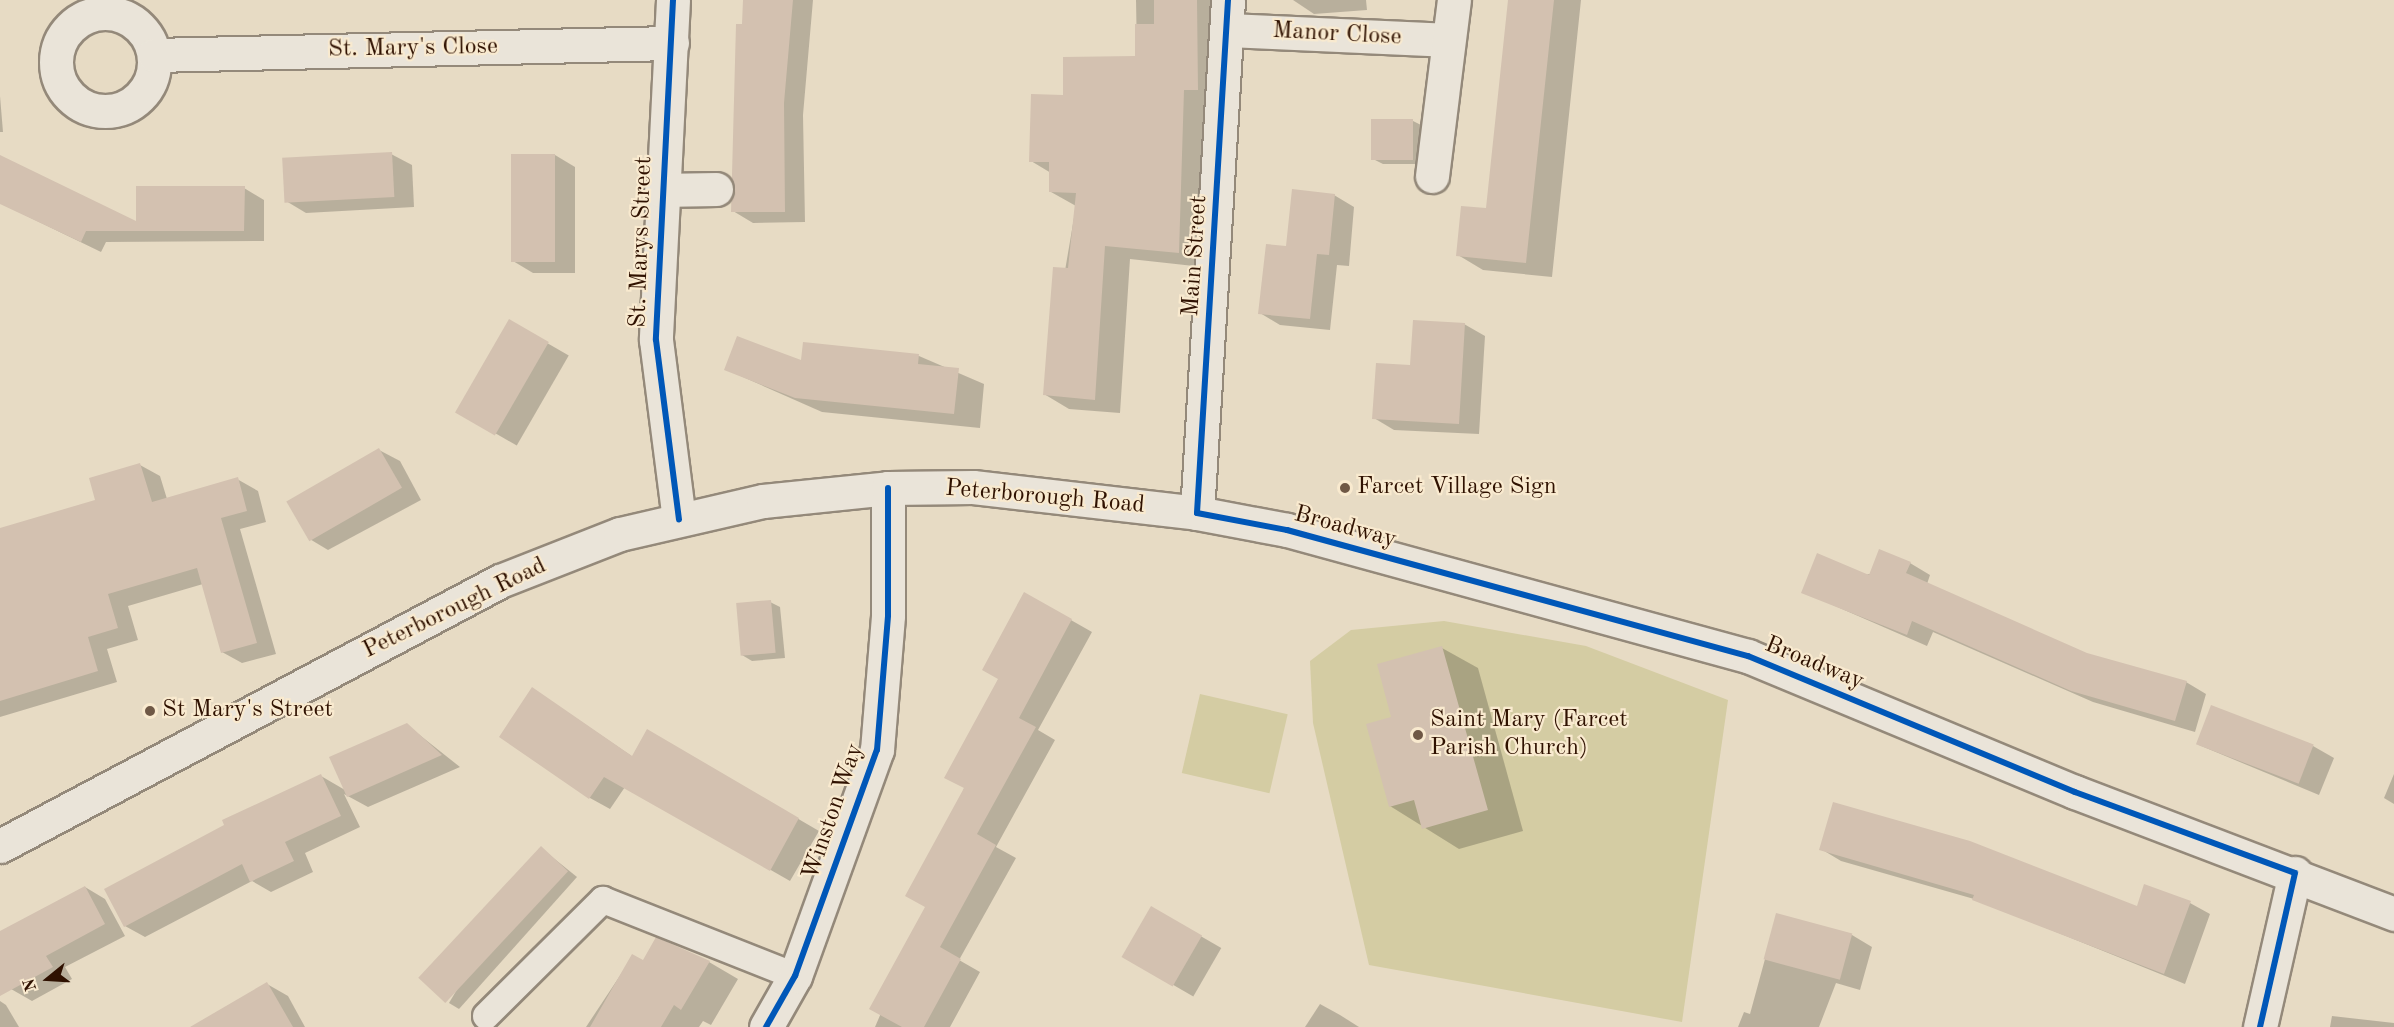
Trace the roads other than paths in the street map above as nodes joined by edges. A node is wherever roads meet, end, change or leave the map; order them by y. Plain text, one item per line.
1 (673, 0) edge
2 (1454, 0) edge
3 (88, 7) edge
4 (1228, 15) edge
5 (1445, 40) junction
6 (672, 43) junction
7 (154, 55) junction
8 (1432, 176) dead end
9 (716, 189) dead end
10 (661, 190) junction
11 (888, 488) junction
12 (1197, 513) junction
13 (679, 520) junction
14 (0, 846) edge
15 (2295, 873) junction
16 (2394, 914) edge
17 (795, 976) junction
18 (486, 1016) dead end
19 (766, 1027) edge
20 (2260, 1027) edge

1 - 6 street, St. Marys Street
2 - 5 street
3 - 7 street
3 - 7 street
4 - 5 street, Manor Close
4 - 12 street, Main Street
5 - 8 street
6 - 7 street, St. Mary's Close
6 - 10 street, St. Marys Street
9 - 10 street
10 - 13 street, St. Marys Street
11 - 12 street, Peterborough Road
11 - 13 street, Peterborough Road
11 - 17 street, Winston Way
12 - 15 street, Broadway
13 - 14 street, Peterborough Road
15 - 16 street, Broadway
15 - 20 street
17 - 18 lane
17 - 19 street, Winston Way

